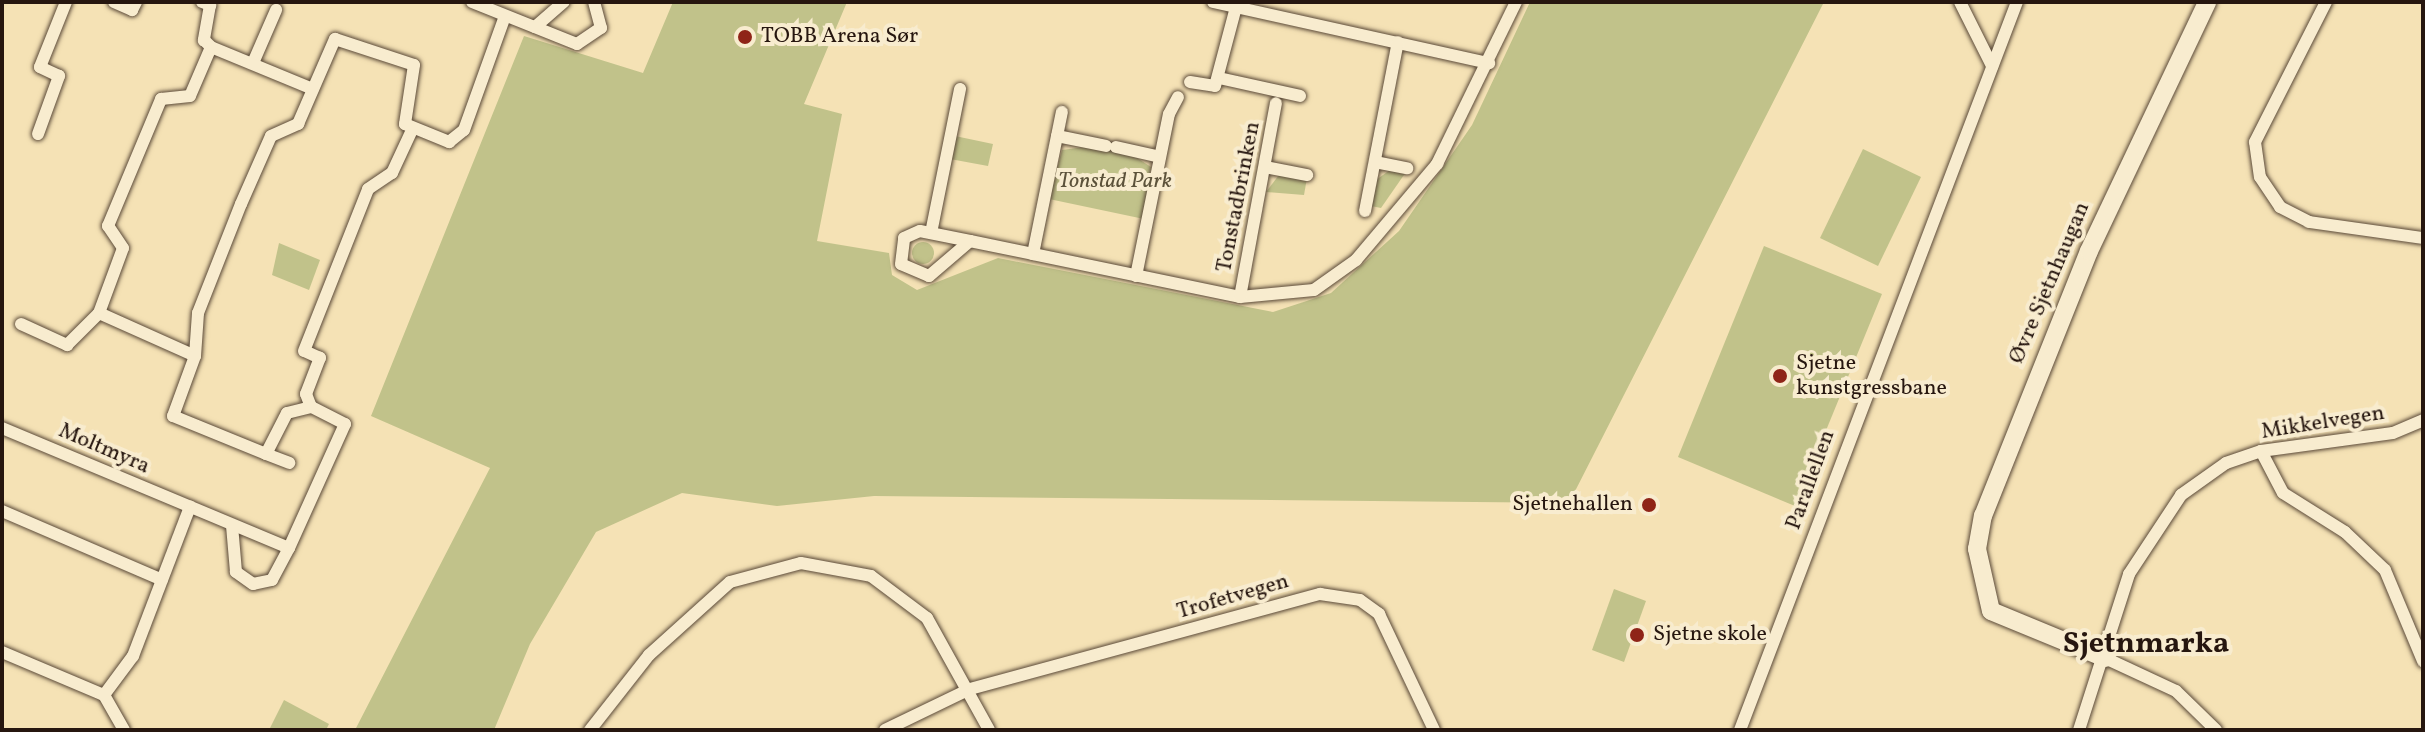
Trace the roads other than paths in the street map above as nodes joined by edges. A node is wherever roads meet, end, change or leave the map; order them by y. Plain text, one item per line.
1 (66, 2) edge
2 (114, 2) edge
3 (136, 2) edge
4 (202, 2) edge
5 (472, 2) edge
6 (564, 2) edge
7 (594, 2) edge
8 (1213, 2) edge
9 (1516, 2) edge
10 (1960, 2) edge
11 (2017, 2) edge
12 (2207, 2) edge
13 (2326, 2) edge
14 (1236, 7) junction
15 (276, 10) dead end
16 (505, 16) junction
17 (535, 27) junction
18 (1398, 42) junction
19 (211, 47) junction
20 (253, 63) junction
21 (1489, 63) junction
22 (1992, 66) junction
23 (1219, 78) junction
24 (1190, 82) dead end
25 (313, 89) junction
26 (960, 89) dead end
27 (1300, 96) dead end
28 (1178, 97) dead end
29 (1276, 103) dead end
30 (1062, 112) dead end
31 (411, 132) junction
32 (38, 134) dead end
33 (1057, 136) junction
34 (1160, 157) junction
35 (1375, 162) junction
36 (1265, 167) junction
37 (1407, 168) dead end
38 (1307, 175) dead end
39 (1365, 211) dead end
40 (931, 233) junction
41 (2423, 238) edge
42 (970, 241) junction
43 (1033, 254) junction
44 (1136, 276) junction
45 (1240, 297) junction
46 (99, 313) junction
47 (21, 324) dead end
48 (195, 356) junction
49 (311, 407) junction
50 (2423, 420) edge
51 (2, 428) edge
52 (2261, 451) junction
53 (266, 454) junction
54 (289, 463) dead end
55 (190, 507) junction
56 (2, 511) edge
57 (232, 525) junction
58 (289, 548) junction
59 (162, 580) junction
60 (2, 652) edge
61 (2105, 658) junction
62 (2423, 661) edge
63 (970, 689) junction
64 (104, 695) junction
65 (124, 730) edge
66 (590, 730) edge
67 (885, 730) edge
68 (989, 730) edge
69 (1434, 730) edge
70 (1740, 730) edge
71 (2079, 730) edge
72 (2216, 730) edge

1 - 32 street
2 - 3 street
4 - 19 street
5 - 16 street
6 - 17 street
7 - 17 street
8 - 14 street
9 - 21 street, Tonstadbrinken
10 - 22 street
11 - 22 street, Parallellen
12 - 61 street, Øvre Sjetnhaugan
13 - 41 street
14 - 18 street
14 - 23 street
15 - 20 street
16 - 17 street
16 - 31 street
18 - 21 street
18 - 35 street
19 - 20 street
19 - 46 street
20 - 25 street
21 - 45 street, Tonstadbrinken
22 - 70 street, Parallellen
23 - 24 street
23 - 27 street
25 - 31 street
25 - 48 street
26 - 40 street
28 - 34 street
29 - 36 street, Tonstadbrinken
30 - 33 street
31 - 49 street
33 - 34 street
33 - 43 street
34 - 44 street
35 - 37 street
35 - 39 street
36 - 38 street
36 - 45 street, Tonstadbrinken
40 - 42 street, Tonstadbrinken
40 - 42 street
42 - 43 street, Tonstadbrinken
43 - 44 street, Tonstadbrinken
44 - 45 street, Tonstadbrinken
46 - 47 street
46 - 48 street
48 - 53 street
49 - 53 street
49 - 58 street
50 - 52 street, Mikkelvegen
51 - 55 street, Moltmyra
52 - 61 street, Mikkelvegen
52 - 62 street
53 - 54 street
55 - 57 street, Moltmyra
55 - 59 street
56 - 59 street
57 - 58 street, Moltmyra
57 - 58 street
59 - 64 street
60 - 64 street
61 - 71 street, Mikkelvegen
61 - 72 street
63 - 66 street
63 - 67 street, Trofetvegen
63 - 68 street
63 - 69 street, Trofetvegen
64 - 65 street

